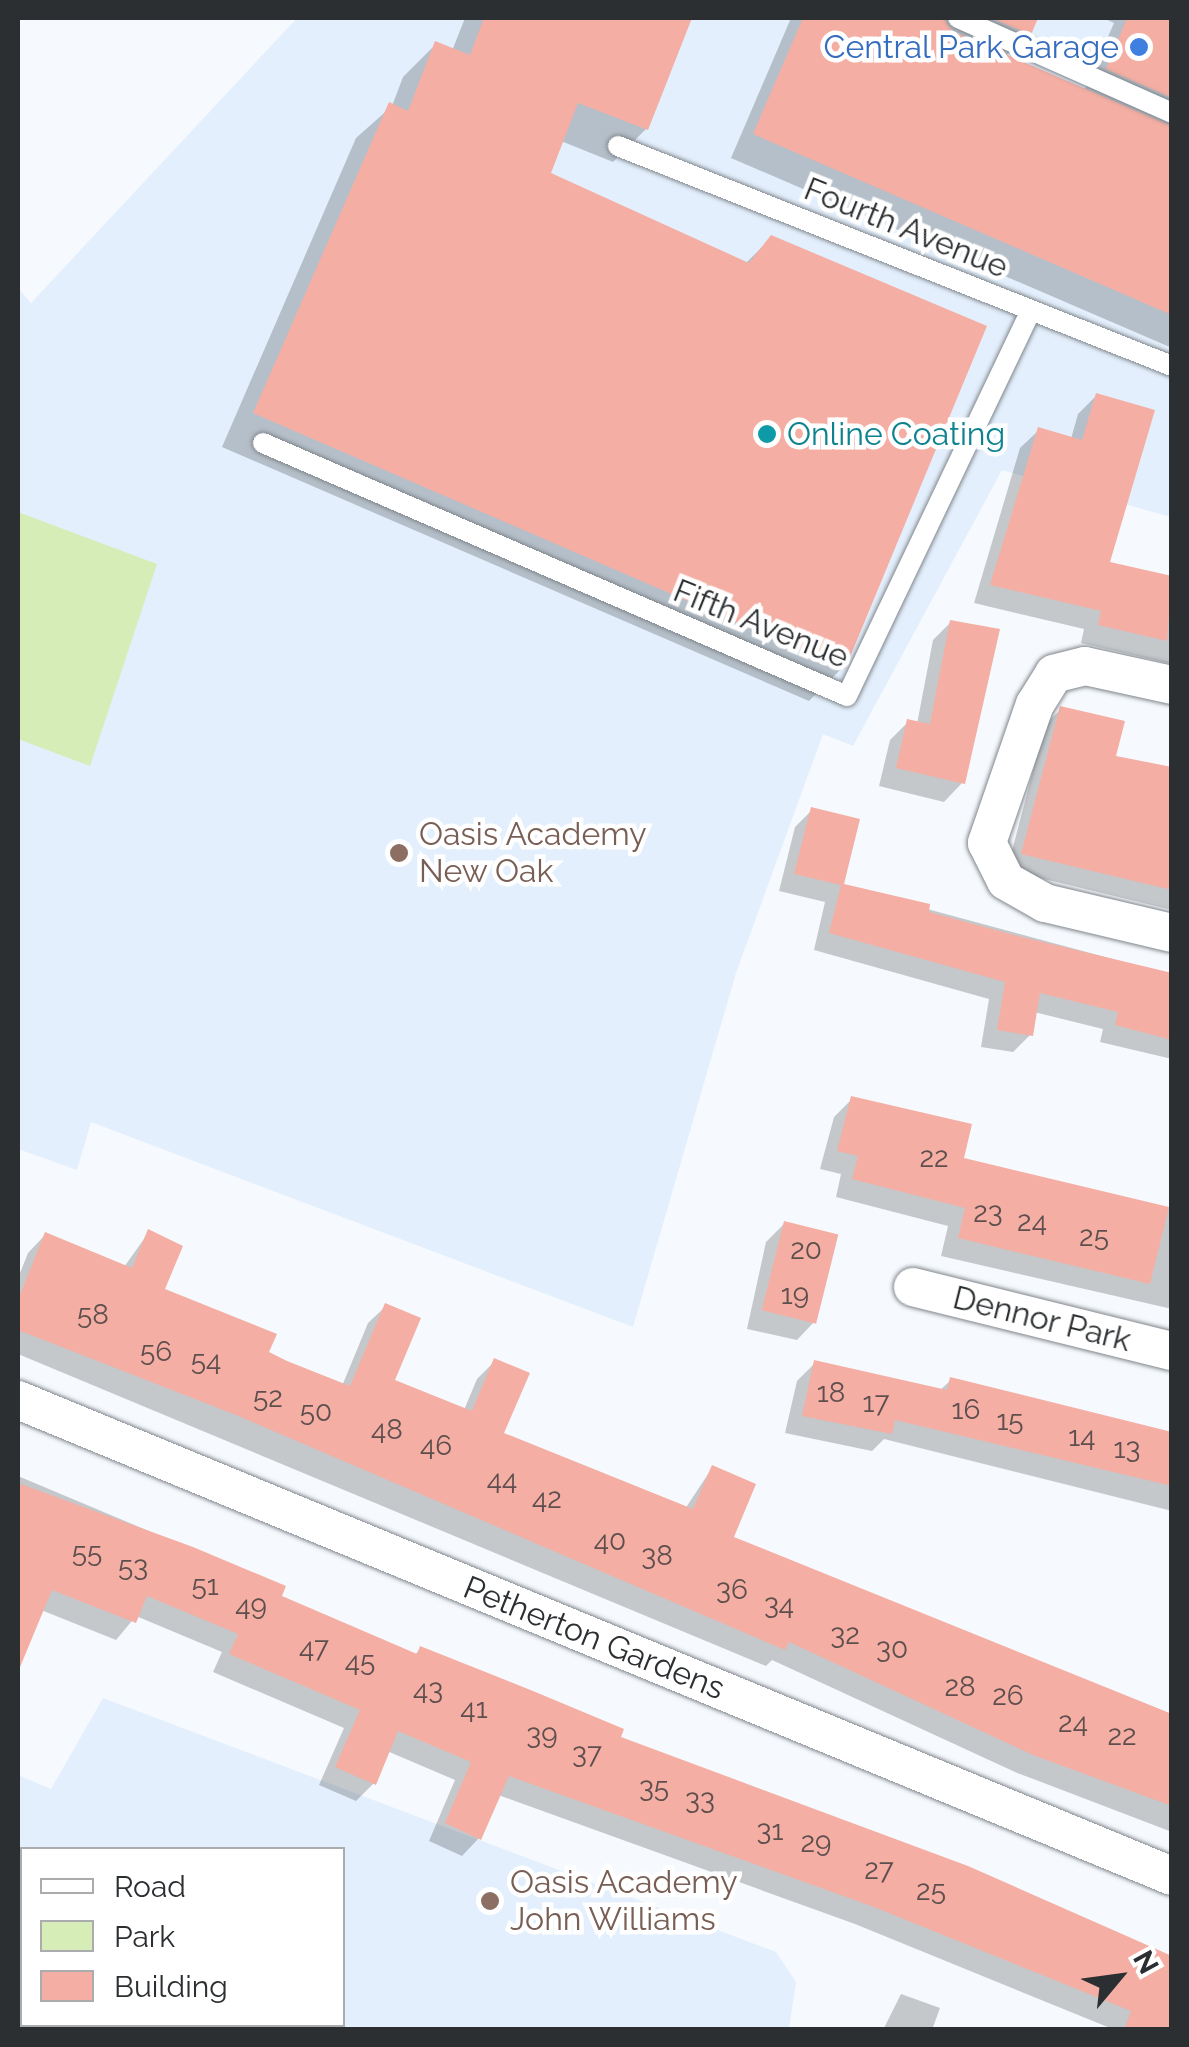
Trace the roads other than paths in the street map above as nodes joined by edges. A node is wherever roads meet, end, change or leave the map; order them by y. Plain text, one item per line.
1 (958, 18) edge
2 (1172, 114) edge
3 (618, 146) dead end
4 (1031, 311) junction
5 (1172, 366) edge
6 (262, 444) dead end
7 (1172, 685) edge
8 (1172, 933) edge
9 (913, 1287) dead end
10 (1172, 1351) edge
11 (18, 1400) edge
12 (1172, 1876) edge

1 - 2 lane
3 - 4 lane, Fourth Avenue
4 - 5 lane, Fourth Avenue
4 - 6 lane, Fifth Avenue
7 - 8 street
9 - 10 street, Dennor Park
11 - 12 street, Petherton Gardens

